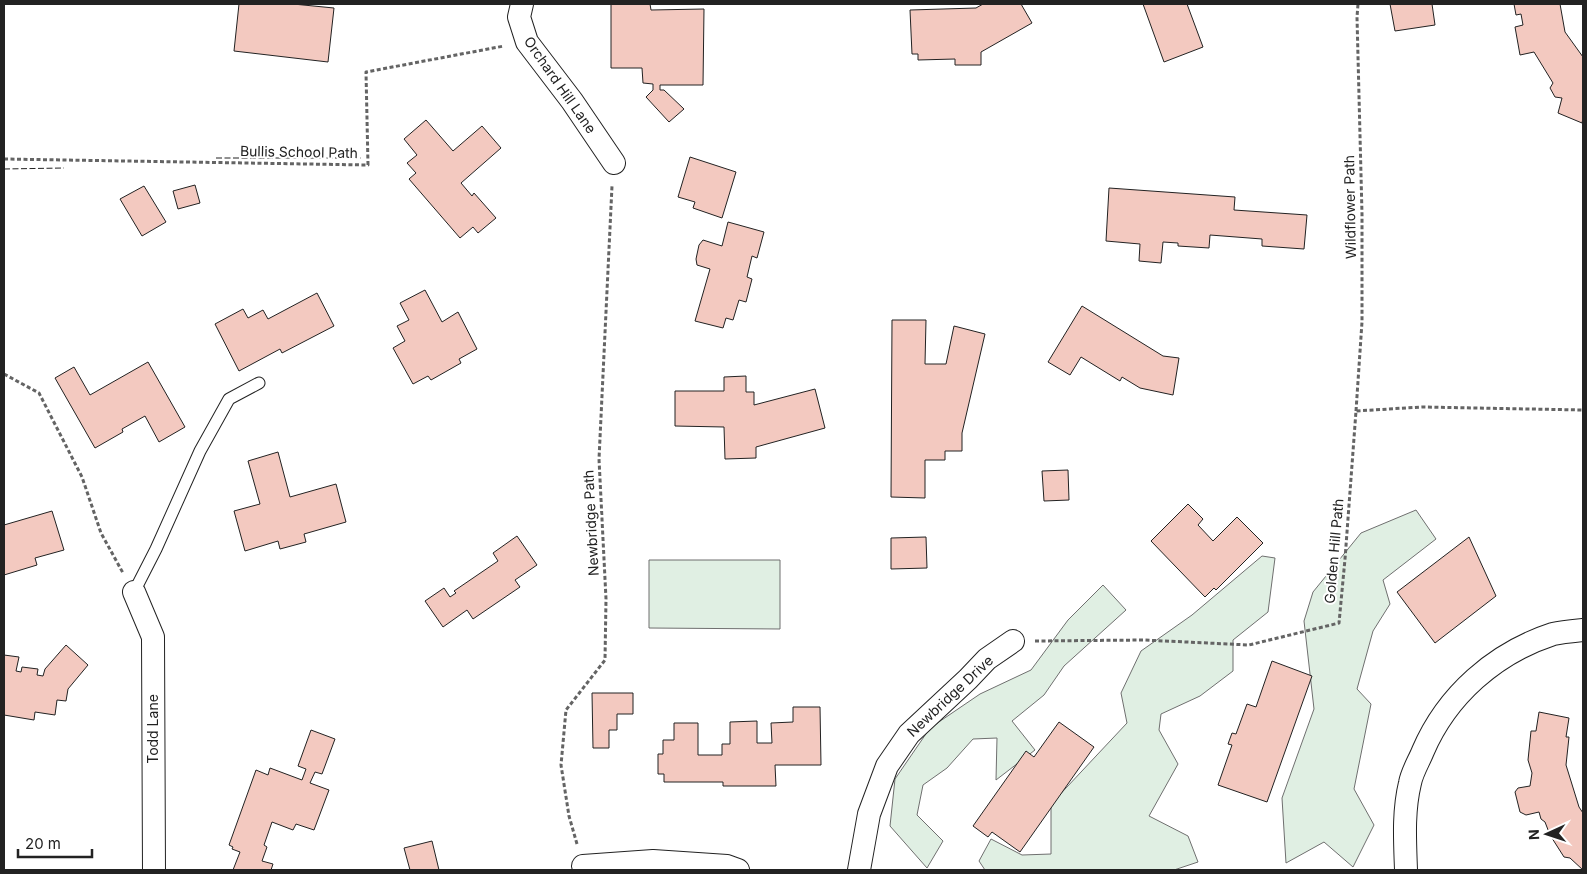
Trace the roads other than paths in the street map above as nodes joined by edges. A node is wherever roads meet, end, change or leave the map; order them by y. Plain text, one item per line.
1 (522, 4) edge
2 (614, 163) road end
3 (259, 383) dead end
4 (134, 592) joint
5 (1583, 630) edge
6 (1013, 642) road end
7 (584, 866) road end
8 (154, 870) edge
9 (738, 870) edge
10 (859, 870) edge
11 (1406, 870) edge

1 - 2 street, Orchard Hill Lane
3 - 4 lane
4 - 8 street, Todd Lane
5 - 11 street
6 - 10 street, Newbridge Drive
7 - 9 street

